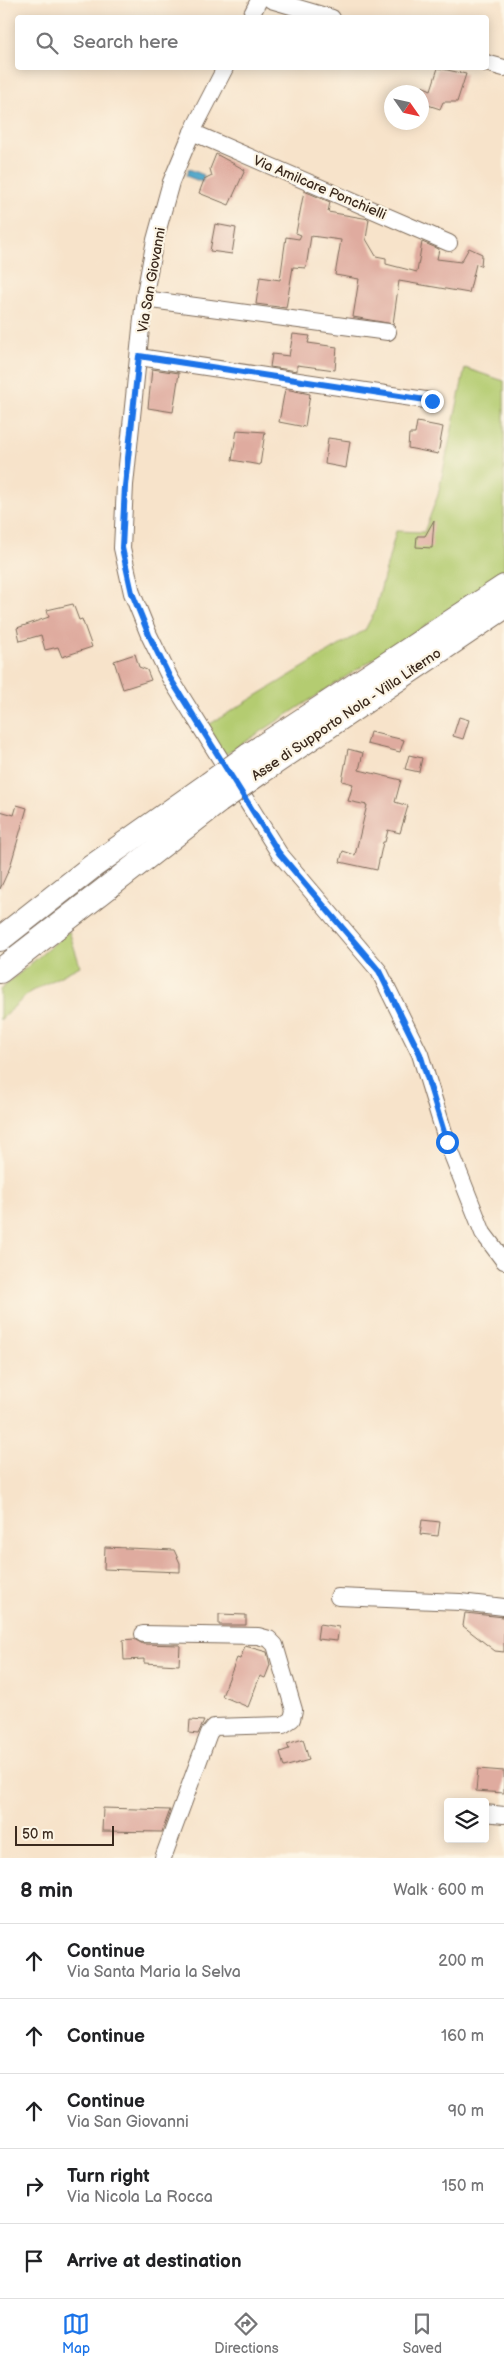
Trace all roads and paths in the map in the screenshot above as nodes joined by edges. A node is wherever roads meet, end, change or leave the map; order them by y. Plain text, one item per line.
1 (259, 0) edge
2 (271, 0) edge
3 (252, 15) edge
4 (322, 15) edge
5 (489, 64) edge
6 (504, 68) edge
7 (224, 70) edge
8 (192, 132) junction
9 (449, 242) dead end
10 (144, 299) junction
11 (388, 332) dead end
12 (139, 356) junction
13 (432, 401) dead end
14 (504, 587) edge
15 (504, 607) edge
16 (254, 764) junction
17 (214, 792) junction
18 (0, 939) edge
19 (0, 971) edge
20 (504, 1261) edge
21 (338, 1597) dead end
22 (504, 1608) edge
23 (143, 1634) dead end
24 (489, 1813) edge
25 (504, 1815) edge
26 (163, 1858) edge

1 - 3 street
2 - 4 street
5 - 6 street
7 - 8 street, Via San Giovanni
8 - 9 street, Via Amilcare Ponchielli
8 - 10 street, Via San Giovanni
10 - 11 street
10 - 12 street, Via San Giovanni
12 - 13 street
12 - 20 street, Via San Giovanni
14 - 16 highway, Asse di Supporto Nola - Villa Literno
15 - 16 highway, Asse di Supporto Nola - Villa Literno
16 - 17 highway, Asse di Supporto Nola - Villa Literno, bridge
17 - 18 highway, Asse di Supporto Nola - Villa Literno
17 - 19 highway, Asse di Supporto Nola - Villa Literno
21 - 22 street
23 - 26 street
24 - 25 street

